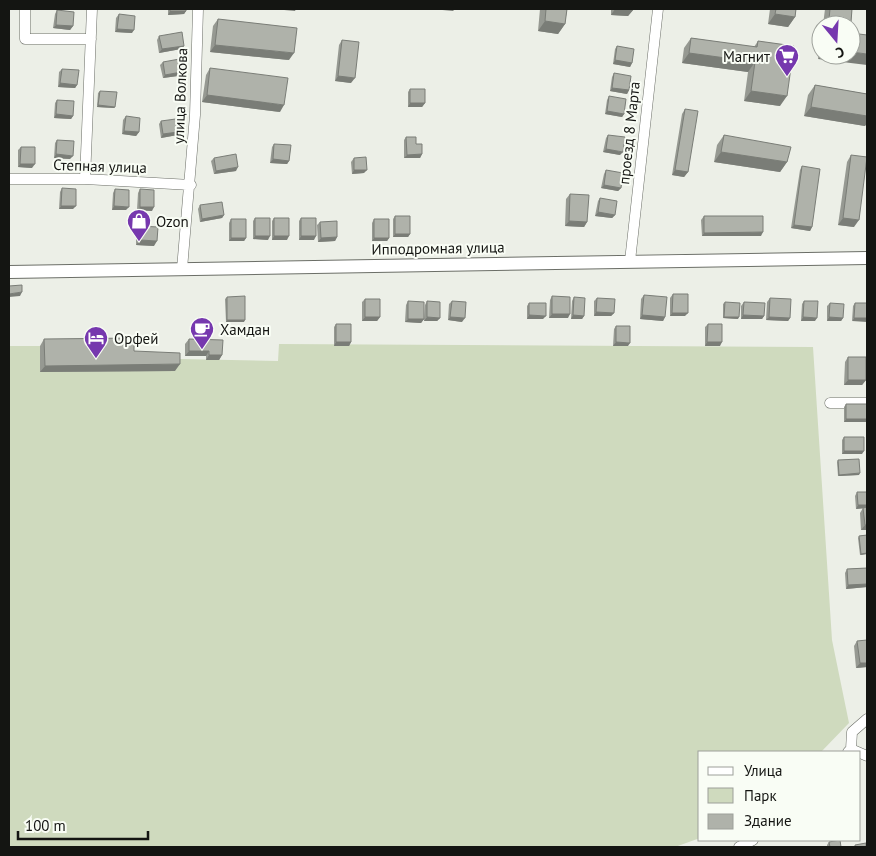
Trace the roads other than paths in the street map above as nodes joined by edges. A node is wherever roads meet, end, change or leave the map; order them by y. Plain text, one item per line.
1 (25, 9) edge
2 (92, 9) edge
3 (198, 9) edge
4 (658, 9) edge
5 (91, 39) junction
6 (9, 178) edge
7 (85, 179) junction
8 (191, 185) junction
9 (867, 258) edge
10 (630, 261) junction
11 (182, 270) junction
12 (9, 272) edge
13 (830, 403) dead end
14 (867, 403) edge
15 (867, 719) edge
16 (850, 750) edge
17 (751, 841) edge
18 (739, 847) edge

1 - 5 street
2 - 5 street
3 - 8 street, улица Волкова
4 - 10 street, проезд 8 Марта
5 - 7 street
6 - 7 street, Степная улица
7 - 8 street, Степная улица
8 - 11 street, улица Волкова
9 - 10 main road, Ипподромная улица
10 - 11 main road, Ипподромная улица
11 - 12 main road, Ипподромная улица
13 - 14 street
15 - 16 street
17 - 18 street

